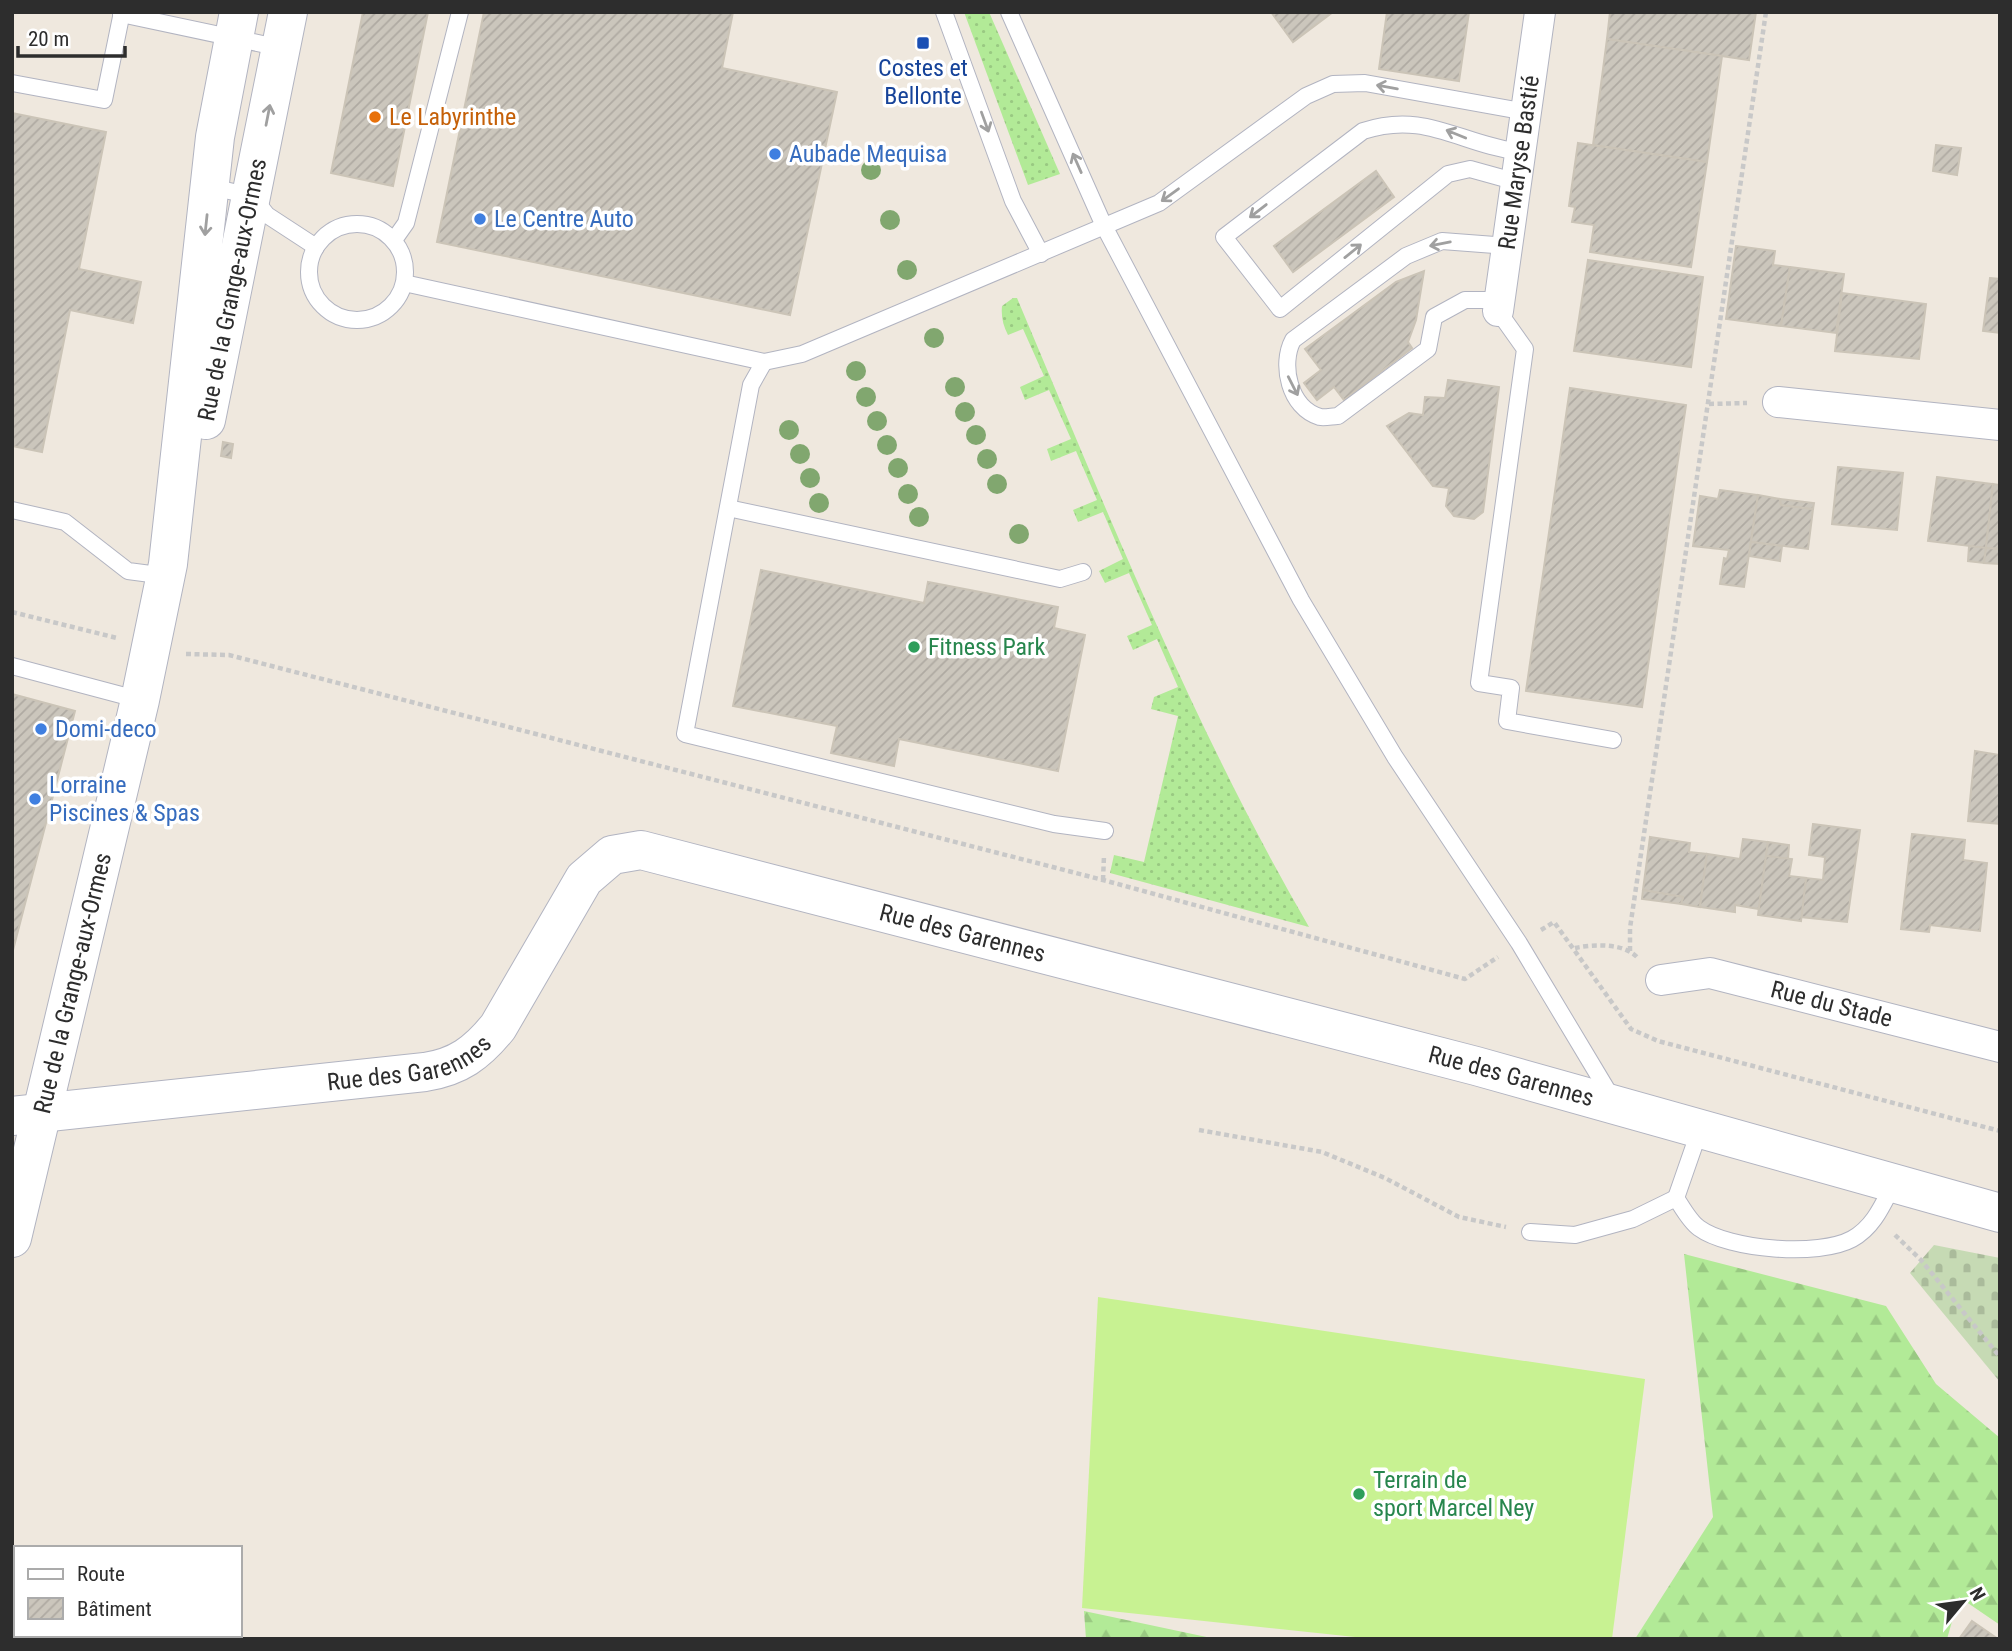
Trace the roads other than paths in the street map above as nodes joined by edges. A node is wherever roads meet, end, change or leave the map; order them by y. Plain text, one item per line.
1 (460, 12) edge
2 (944, 12) edge
3 (1009, 12) edge
4 (1540, 12) edge
5 (121, 13) edge
6 (237, 26) edge
7 (285, 30) edge
8 (12, 83) edge
9 (1526, 112) junction
10 (1521, 152) junction
11 (1517, 182) junction
12 (211, 187) junction
13 (252, 196) junction
14 (1104, 226) junction
15 (394, 240) junction
16 (1508, 246) junction
17 (316, 247) junction
18 (1041, 254) junction
19 (404, 283) junction
20 (1499, 305) junction
21 (764, 362) junction
22 (1778, 402) dead end
23 (2000, 425) edge
24 (728, 508) junction
25 (12, 510) edge
26 (167, 570) junction
27 (1083, 572) dead end
28 (12, 666) edge
29 (140, 700) junction
30 (1613, 740) dead end
31 (1105, 831) dead end
32 (1661, 980) dead end
33 (2000, 1047) edge
34 (1617, 1105) junction
35 (27, 1114) edge
36 (1700, 1129) junction
37 (1894, 1183) junction
38 (1676, 1198) junction
39 (2000, 1213) edge
40 (1530, 1232) road end
41 (12, 1238) edge

1 - 15 lane
2 -> 18 lane
14 -> 3 lane
4 - 9 street, Rue Maryse Bastié
5 - 6 lane
5 - 8 lane
6 - 7 lane
6 - 12 street, Rue de la Grange-aux-Ormes
13 -> 7 street, Rue de la Grange-aux-Ormes
9 - 10 street, Rue Maryse Bastié
9 -> 14 lane
10 - 11 street, Rue Maryse Bastié
10 -> 11 lane
11 - 16 street, Rue Maryse Bastié
12 - 13 lane
12 -> 26 street, Rue de la Grange-aux-Ormes
13 - 17 lane
13 - 26 street, Rue de la Grange-aux-Ormes
14 - 18 lane
14 - 34 lane
15 - 17 lane
15 - 19 lane
16 - 20 street, Rue Maryse Bastié
16 -> 20 lane
17 - 19 lane
18 - 21 lane
19 - 21 lane
20 - 30 lane
21 - 24 lane
22 - 23 street
24 - 27 lane
24 - 31 lane
25 - 26 lane
26 - 29 street, Rue de la Grange-aux-Ormes
28 - 29 lane
29 - 35 street, Rue de la Grange-aux-Ormes
32 - 33 street, Rue du Stade
34 - 35 street, Rue des Garennes
34 - 36 street, Rue des Garennes
35 - 41 street, Rue de la Grange-aux-Ormes
36 - 37 street, Rue des Garennes
36 - 38 lane
37 - 38 lane
37 - 39 street, Rue des Garennes
38 - 40 lane

